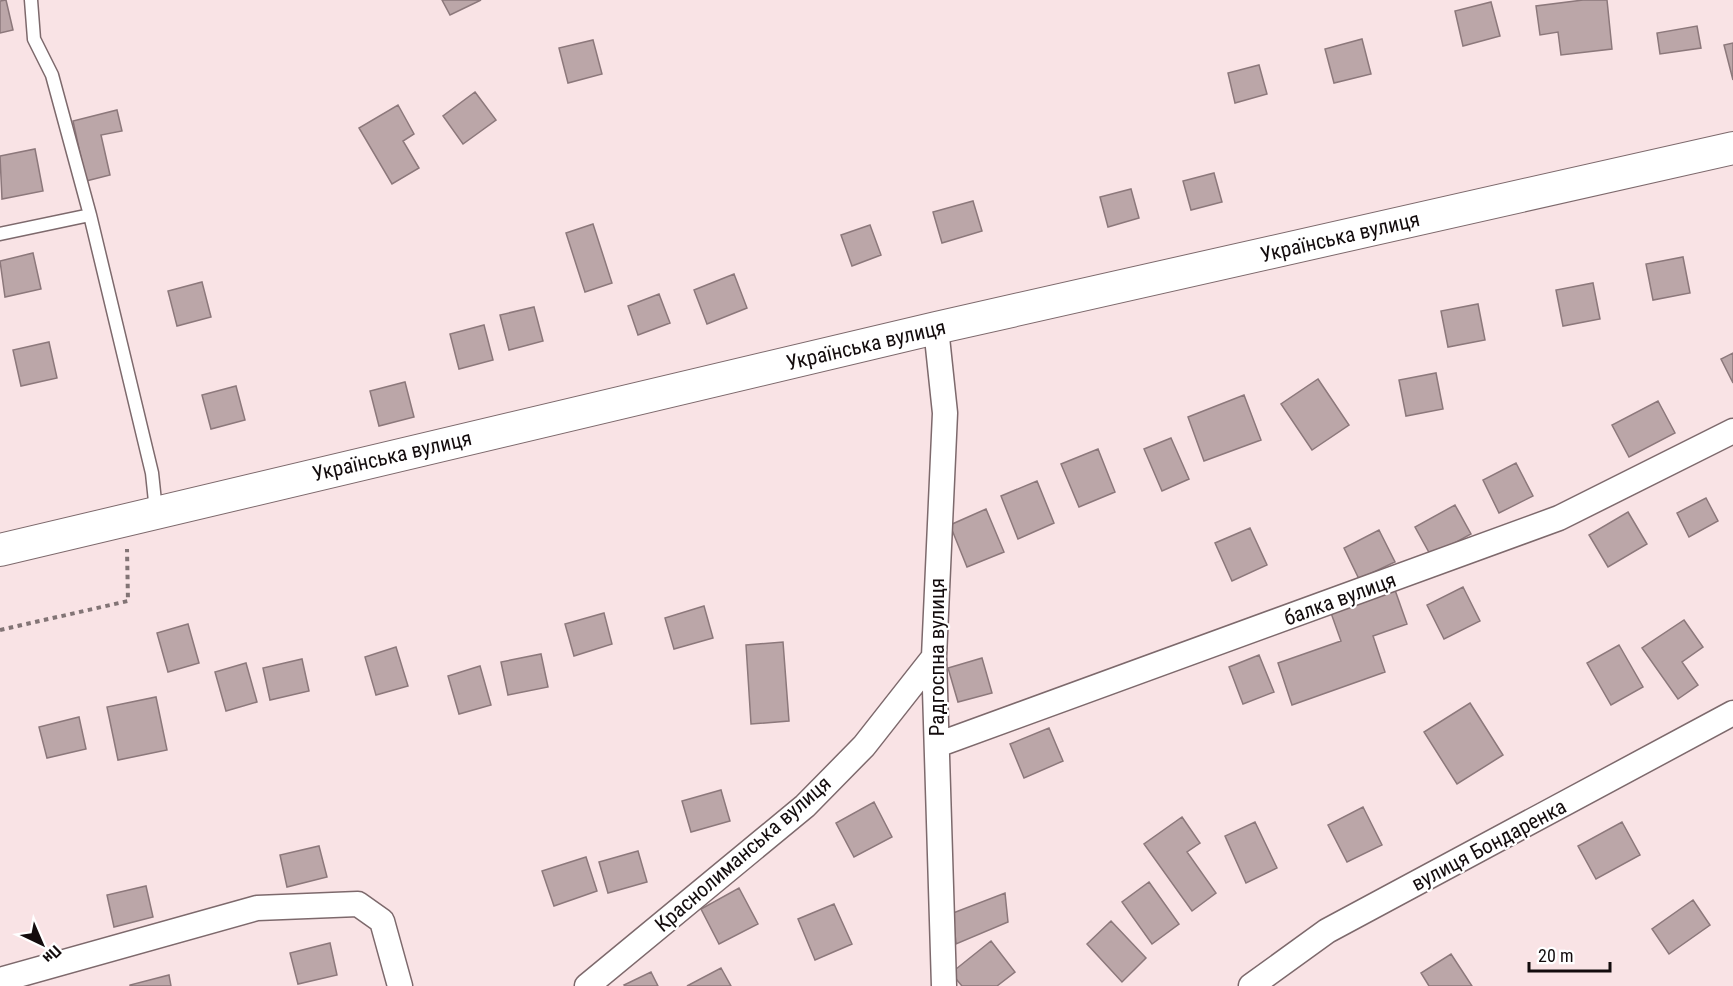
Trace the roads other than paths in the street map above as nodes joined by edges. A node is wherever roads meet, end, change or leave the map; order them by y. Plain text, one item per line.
1 (31, 0) edge
2 (1733, 148) edge
3 (90, 215) junction
4 (0, 234) edge
5 (936, 328) junction
6 (1733, 431) edge
7 (142, 515) junction
8 (0, 550) edge
9 (934, 657) junction
10 (1733, 713) edge
11 (937, 745) junction
12 (0, 980) edge
13 (400, 986) edge
14 (587, 986) edge
15 (944, 986) edge
16 (1251, 986) edge

1 - 3 lane
2 - 5 street, Українська вулиця
3 - 4 lane
3 - 7 lane
5 - 7 street, Українська вулиця
5 - 9 street, Радгоспна вулиця
6 - 11 street, балка вулиця
7 - 8 street, Українська вулиця
9 - 11 street, Радгоспна вулиця
9 - 14 street, Краснолиманська вулиця
10 - 16 street, вулиця Бондаренка
11 - 15 street, Радгоспна вулиця
12 - 13 street

